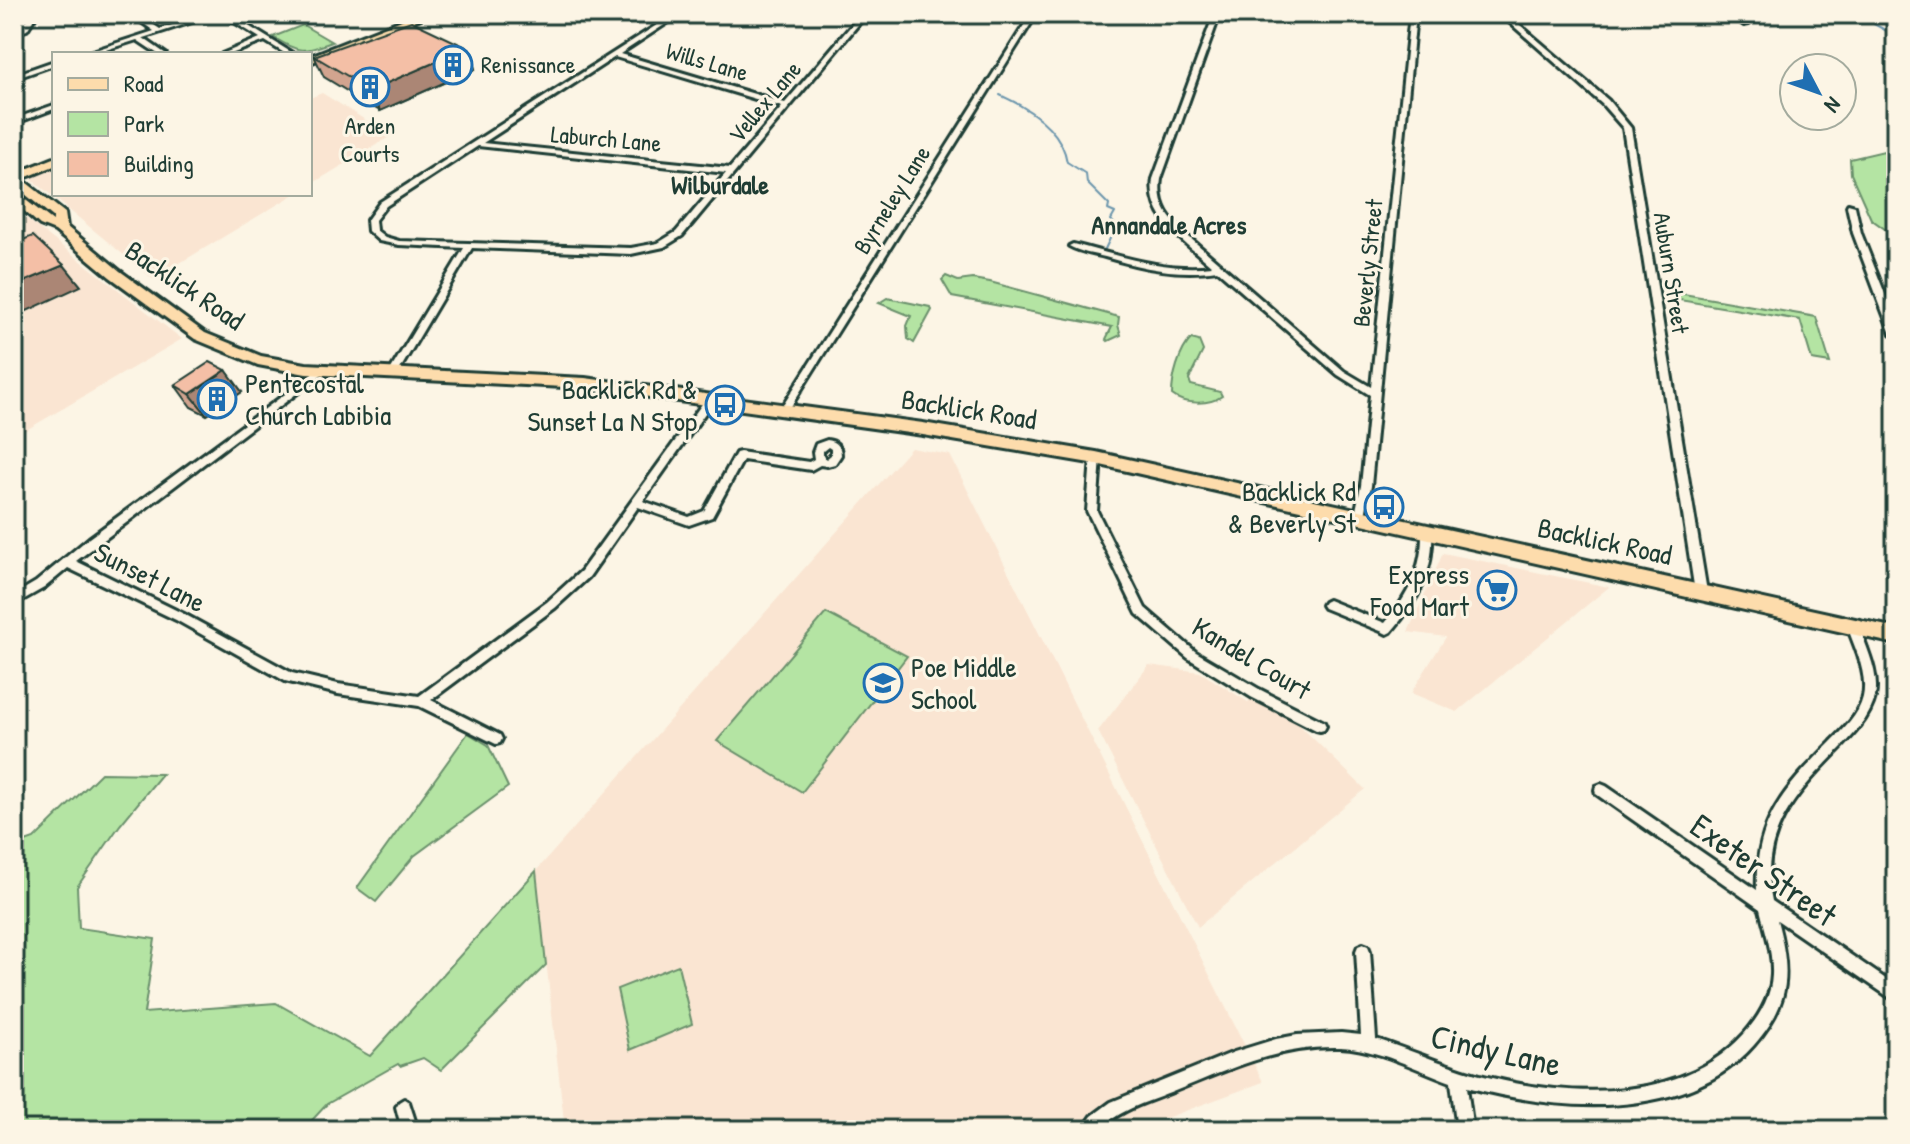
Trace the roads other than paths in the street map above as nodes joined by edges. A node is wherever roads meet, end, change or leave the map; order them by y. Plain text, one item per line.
1 (14, 14) edge
2 (34, 14) edge
3 (133, 14) edge
4 (214, 14) edge
5 (224, 14) edge
6 (410, 14) edge
7 (426, 14) edge
8 (678, 14) edge
9 (864, 14) edge
10 (1034, 14) edge
11 (1217, 14) edge
12 (1413, 14) edge
13 (1503, 14) edge
14 (1653, 14) edge
15 (1702, 14) edge
16 (1732, 14) edge
17 (28, 23) junction
18 (1746, 24) dead end
19 (14, 32) edge
20 (160, 32) junction
21 (139, 39) junction
22 (265, 39) junction
23 (93, 52) edge
24 (160, 52) edge
25 (230, 52) edge
26 (285, 52) edge
27 (312, 53) edge
28 (615, 55) junction
29 (312, 59) edge
30 (52, 64) edge
31 (14, 77) edge
32 (787, 106) junction
33 (52, 108) edge
34 (14, 122) edge
35 (476, 144) junction
36 (52, 155) edge
37 (52, 163) edge
38 (14, 170) edge
39 (732, 171) junction
40 (14, 179) edge
41 (14, 195) edge
42 (1851, 206) dead end
43 (60, 228) junction
44 (469, 246) junction
45 (1073, 246) dead end
46 (1219, 267) junction
47 (1893, 320) edge
48 (1896, 334) edge
49 (322, 370) junction
50 (393, 374) junction
51 (1375, 394) junction
52 (710, 399) junction
53 (785, 409) junction
54 (1096, 458) junction
55 (820, 460) dead end
56 (637, 503) junction
57 (1360, 515) junction
58 (1427, 531) junction
59 (67, 562) junction
60 (1701, 592) junction
61 (14, 600) edge
62 (1328, 605) dead end
63 (1853, 626) junction
64 (1896, 636) edge
65 (421, 701) junction
66 (1320, 726) dead end
67 (496, 739) dead end
68 (1601, 790) dead end
69 (1764, 903) junction
70 (1363, 951) dead end
71 (1896, 995) edge
72 (1369, 1044) junction
73 (1458, 1077) junction
74 (404, 1107) dead end
75 (410, 1130) edge
76 (1090, 1130) edge
77 (1465, 1130) edge

1 - 17 street
2 - 17 street
3 - 20 street
4 - 20 street
5 - 22 street
6 - 27 main road
7 - 29 main road
8 - 28 street
9 - 32 street, Vellex Lane
10 - 53 street, Byrneley Lane
11 - 46 street
12 - 51 street, Beverly Street
13 - 60 street, Auburn Street
14 - 15 street
16 - 18 street
17 - 19 street
20 - 21 street
21 - 23 street
21 - 24 street
22 - 25 street
22 - 26 street
28 - 32 street, Wills Lane
28 - 35 street
30 - 31 street
32 - 39 street, Vellex Lane
33 - 34 street
35 - 39 street, Laburch Lane
35 - 44 street, Vellex Lane
36 - 38 main road
37 - 40 main road
39 - 44 street, Vellex Lane
40 - 43 main road, Backlick Road
41 - 43 main road, Backlick Road
42 - 47 street
43 - 49 main road, Backlick Road
44 - 50 street
45 - 46 street
46 - 51 street
47 - 48 street
49 - 50 main road, Backlick Road
49 - 59 street, Sunset Lane
50 - 52 main road, Backlick Road
51 - 57 street, Beverly Street
52 - 53 main road, Backlick Road
52 - 56 street
53 - 54 main road, Backlick Road
54 - 57 main road, Backlick Road
54 - 66 street, Kandel Court
55 - 56 street
56 - 65 street
57 - 58 main road, Backlick Road
58 - 60 main road, Backlick Road
58 - 62 street
59 - 61 street
59 - 65 street, Sunset Lane
60 - 63 main road, Backlick Road
63 - 64 main road, Backlick Road
63 - 69 street, Cindy Lane
65 - 67 street, Sunset Lane
68 - 69 street, Exeter Street
69 - 71 street, Exeter Street
69 - 73 street, Cindy Lane
70 - 72 street
72 - 73 street, Cindy Lane
72 - 76 street, Cindy Lane
73 - 77 street
74 - 75 street

